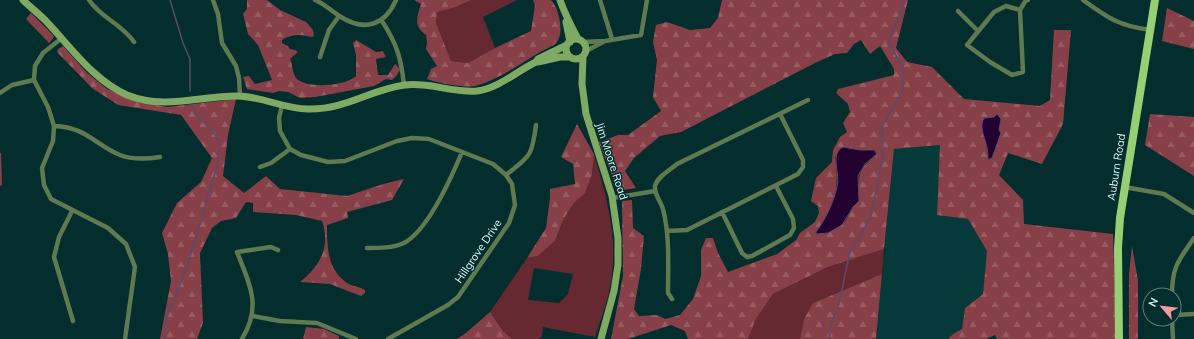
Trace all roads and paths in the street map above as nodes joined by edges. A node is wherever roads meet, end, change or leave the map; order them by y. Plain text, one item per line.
1 (23, 0) edge
2 (89, 0) edge
3 (213, 0) edge
4 (315, 0) edge
5 (396, 0) edge
6 (560, 0) edge
7 (600, 0) edge
8 (647, 0) edge
9 (1028, 0) edge
10 (1083, 0) edge
11 (1155, 0) edge
12 (1020, 10) junction
13 (958, 11) dead end
14 (339, 16) junction
15 (567, 18) junction
16 (382, 21) junction
17 (1150, 30) junction
18 (978, 31) junction
19 (62, 38) junction
20 (612, 39) junction
21 (581, 41) junction
22 (605, 41) junction
23 (134, 42) dead end
24 (568, 44) junction
25 (585, 54) junction
26 (320, 57) dead end
27 (571, 58) junction
28 (536, 62) junction
29 (34, 80) junction
30 (582, 84) junction
31 (404, 85) junction
32 (0, 93) edge
33 (240, 96) junction
34 (808, 100) dead end
35 (282, 105) junction
36 (780, 114) junction
37 (536, 125) dead end
38 (54, 126) junction
39 (290, 149) junction
40 (462, 152) junction
41 (160, 157) dead end
42 (260, 167) dead end
43 (506, 175) junction
44 (776, 186) junction
45 (1124, 188) junction
46 (655, 191) junction
47 (613, 198) junction
48 (72, 211) junction
49 (722, 212) junction
50 (1194, 213) edge
51 (667, 231) junction
52 (1194, 238) edge
53 (367, 248) dead end
54 (278, 250) dead end
55 (1172, 287) edge
56 (672, 300) dead end
57 (1194, 314) edge
58 (1182, 315) edge
59 (253, 316) junction
60 (73, 321) dead end
61 (1172, 327) edge
62 (125, 339) edge
63 (242, 339) edge
64 (356, 339) edge
65 (388, 339) edge
66 (601, 339) edge
67 (1119, 339) edge
68 (1173, 339) edge

1 - 19 street
2 - 23 street
3 - 33 street
4 - 14 street
5 - 16 street
6 - 15 street
7 - 20 street
8 - 20 street
9 - 12 street
10 - 17 street
11 - 17 main road, Auburn Road
12 - 18 street
12 - 18 street
13 - 18 street
14 - 16 street
14 - 26 street
15 - 21 street
15 - 24 street
16 - 31 street
17 - 45 main road, Auburn Road
19 - 29 street
19 - 33 street
20 - 22 street
21 - 22 street
21 - 24 street
21 - 25 street
22 - 25 street
24 - 27 street, Jim Moore Road
24 - 28 street
25 - 27 street
25 - 30 street, Jim Moore Road
27 - 28 street
27 - 30 street, Jim Moore Road
28 - 31 street
29 - 32 street
29 - 38 street
30 - 47 street, Jim Moore Road
31 - 35 street
33 - 35 street
34 - 36 street
35 - 39 street
36 - 44 street
36 - 46 street
37 - 43 street
38 - 41 street
38 - 48 street
39 - 40 street
39 - 42 street
40 - 43 street
40 - 53 street
43 - 65 street, Hillgrove Drive
44 - 49 street
44 - 49 street
45 - 50 street
45 - 67 main road, Auburn Road
46 - 47 street
46 - 51 street
47 - 66 street, Jim Moore Road
48 - 60 street
48 - 62 street
49 - 51 street
51 - 56 street
52 - 55 street
54 - 59 street
57 - 58 street
59 - 63 street
59 - 64 street
61 - 68 street

